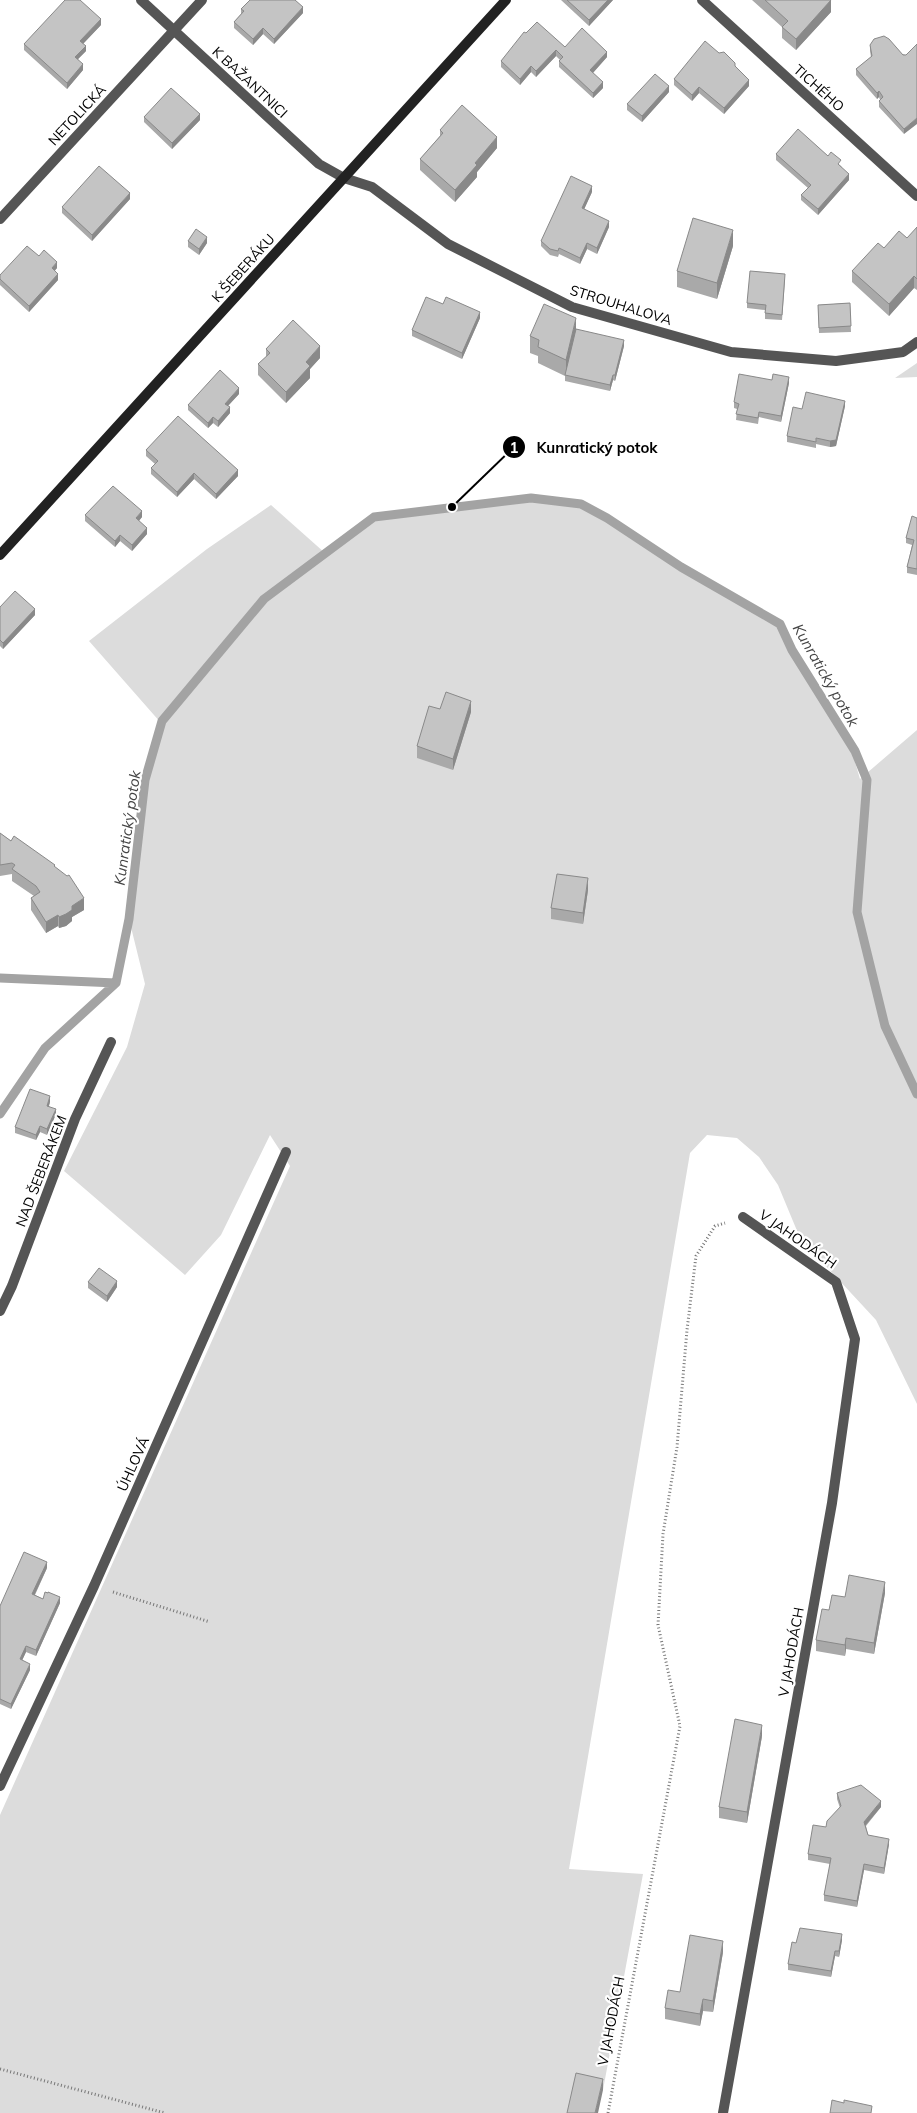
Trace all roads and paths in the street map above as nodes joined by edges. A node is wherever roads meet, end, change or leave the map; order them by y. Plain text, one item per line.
1 (141, 0) edge
2 (202, 0) edge
3 (506, 0) edge
4 (702, 0) edge
5 (174, 31) junction
6 (344, 178) junction
7 (917, 196) edge
8 (0, 218) edge
9 (917, 342) edge
10 (0, 555) edge
11 (111, 1042) dead end
12 (286, 1152) dead end
13 (743, 1217) joint
14 (0, 1312) edge
15 (94, 1586) junction
16 (210, 1622) dead end
17 (0, 1786) edge
18 (0, 2069) edge
19 (165, 2113) edge
20 (608, 2113) edge
21 (723, 2113) edge

1 - 5 street, K BAŽANTNICI
2 - 5 street, NETOLICKÁ
3 - 6 street, K ŠEBERÁKU
4 - 7 street, TICHÉHO
5 - 6 street, K BAŽANTNICI
5 - 8 street, NETOLICKÁ
6 - 9 street, STROUHALOVA
6 - 10 street, K ŠEBERÁKU
11 - 14 street, NAD ŠEBERÁKEM
12 - 15 street, ÚHLOVÁ
13 - 20 path, V JAHODÁCH
13 - 21 street, V JAHODÁCH
15 - 16 path
15 - 17 street, ÚHLOVÁ
18 - 19 path

